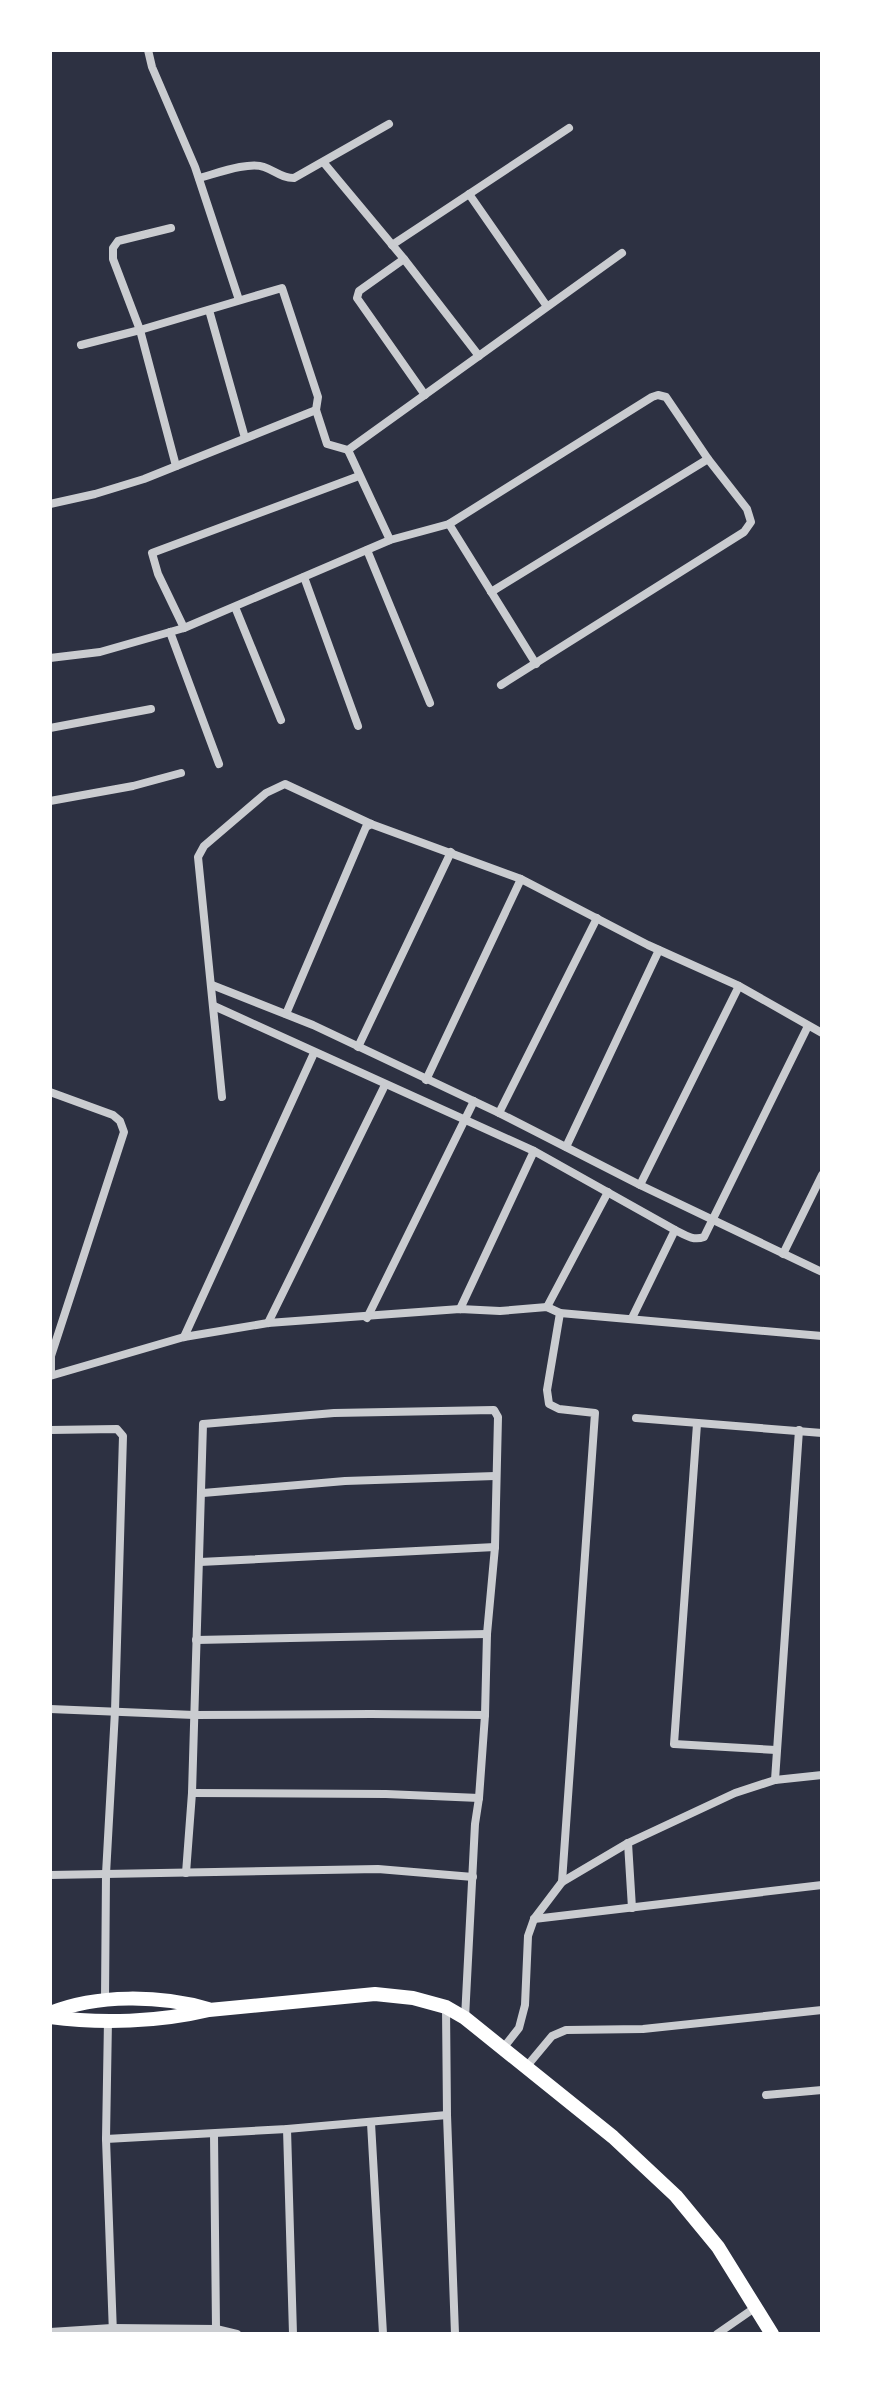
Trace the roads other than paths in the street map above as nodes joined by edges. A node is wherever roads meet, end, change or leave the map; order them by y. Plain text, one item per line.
1 (148, 50) edge
2 (389, 124) dead end
3 (569, 128) dead end
4 (324, 163) junction
5 (199, 178) junction
6 (469, 194) junction
7 (171, 228) dead end
8 (392, 245) junction
9 (622, 253) dead end
10 (404, 259) junction
11 (239, 300) junction
12 (546, 305) junction
13 (209, 310) junction
14 (140, 330) junction
15 (81, 345) dead end
16 (479, 356) junction
17 (425, 395) junction
18 (316, 410) junction
19 (245, 438) junction
20 (348, 450) junction
21 (708, 459) junction
22 (176, 466) junction
23 (359, 476) junction
24 (50, 504) edge
25 (449, 524) junction
26 (390, 540) junction
27 (367, 550) junction
28 (304, 577) junction
29 (491, 592) junction
30 (235, 607) junction
31 (184, 628) junction
32 (170, 632) junction
33 (50, 658) edge
34 (536, 664) junction
35 (501, 685) dead end
36 (430, 703) dead end
37 (151, 709) dead end
38 (281, 720) dead end
39 (358, 726) dead end
40 (50, 728) edge
41 (219, 764) dead end
42 (181, 773) dead end
43 (50, 801) edge
44 (371, 824) junction
45 (451, 852) junction
46 (521, 879) junction
47 (597, 918) junction
48 (659, 950) junction
49 (212, 985) junction
50 (739, 986) junction
51 (214, 1006) junction
52 (286, 1014) junction
53 (808, 1026) junction
54 (822, 1033) edge
55 (358, 1047) junction
56 (314, 1053) junction
57 (426, 1080) junction
58 (385, 1085) junction
59 (50, 1092) edge
60 (222, 1097) dead end
61 (474, 1101) junction
62 (499, 1113) junction
63 (465, 1119) junction
64 (566, 1147) junction
65 (534, 1151) junction
66 (822, 1175) edge
67 (640, 1185) junction
68 (608, 1192) junction
69 (712, 1220) junction
70 (675, 1230) junction
71 (783, 1254) junction
72 (822, 1272) edge
73 (547, 1307) junction
74 (460, 1309) junction
75 (560, 1313) junction
76 (367, 1318) junction
77 (632, 1318) junction
78 (268, 1323) junction
79 (54, 1335) edge
80 (822, 1336) edge
81 (184, 1337) junction
82 (51, 1376) edge
83 (636, 1418) dead end
84 (697, 1424) junction
85 (50, 1430) edge
86 (799, 1430) junction
87 (822, 1433) edge
88 (495, 1476) junction
89 (203, 1493) junction
90 (495, 1547) junction
91 (200, 1562) junction
92 (487, 1634) junction
93 (196, 1640) junction
94 (50, 1709) edge
95 (115, 1711) junction
96 (194, 1715) junction
97 (485, 1715) junction
98 (776, 1750) junction
99 (822, 1775) edge
100 (775, 1780) junction
101 (192, 1793) junction
102 (479, 1798) junction
103 (628, 1843) junction
104 (186, 1873) junction
105 (106, 1874) junction
106 (50, 1875) edge
107 (473, 1877) junction
108 (562, 1882) junction
109 (822, 1885) edge
110 (632, 1908) junction
111 (534, 1919) junction
112 (105, 1999) junction
113 (446, 2007) junction
114 (209, 2010) junction
115 (822, 2010) edge
116 (50, 2015) edge
117 (465, 2018) junction
118 (108, 2020) junction
119 (504, 2047) junction
120 (527, 2066) junction
121 (822, 2090) edge
122 (766, 2095) dead end
123 (447, 2115) junction
124 (371, 2123) junction
125 (287, 2129) junction
126 (214, 2134) junction
127 (106, 2139) junction
128 (756, 2307) junction
129 (216, 2329) junction
130 (113, 2331) edge
131 (50, 2332) edge
132 (237, 2334) edge
133 (293, 2334) edge
134 (383, 2334) edge
135 (455, 2334) edge
136 (717, 2334) edge
137 (772, 2334) edge

1 - 5 street
2 - 4 street
3 - 6 street
4 - 5 street
4 - 8 street
5 - 11 street
6 - 8 street
6 - 12 street
7 - 14 street
8 - 10 street
9 - 12 street
10 - 16 street
10 - 17 street
11 - 13 street
11 - 18 street
12 - 16 street
13 - 14 street
13 - 19 street
14 - 15 street
14 - 22 street
16 - 17 street
17 - 20 street
18 - 19 street
18 - 20 street
19 - 22 street
20 - 23 street
21 - 25 street
21 - 29 street
21 - 34 street
22 - 24 street
23 - 26 street
23 - 31 street
25 - 26 street
25 - 29 street
26 - 27 street
27 - 28 street
27 - 36 street
28 - 30 street
28 - 39 street
29 - 34 street
30 - 31 street
30 - 38 street
31 - 32 street
32 - 33 street
32 - 41 street
34 - 35 street
37 - 40 street
42 - 43 street
44 - 45 street
44 - 49 street
44 - 52 street
45 - 46 street
45 - 55 street
46 - 47 street
46 - 57 street
47 - 48 street
47 - 62 street
48 - 50 street
48 - 64 street
49 - 51 street
49 - 52 street
50 - 53 street
50 - 67 street
51 - 56 street
51 - 60 street
52 - 55 street
53 - 54 street
53 - 69 street
55 - 57 street
56 - 58 street
56 - 81 street
57 - 61 street
58 - 63 street
58 - 78 street
59 - 79 street
61 - 62 street
61 - 63 street
62 - 64 street
63 - 65 street
63 - 76 street
64 - 67 street
65 - 68 street
65 - 74 street
66 - 71 street
67 - 69 street
68 - 70 street
68 - 73 street
69 - 70 street
69 - 71 street
70 - 77 street
71 - 72 street
73 - 74 street
73 - 75 street
74 - 76 street
75 - 77 street
75 - 108 street
76 - 78 street
77 - 80 street
78 - 81 street
79 - 82 street
81 - 82 street
83 - 84 street
84 - 86 street
84 - 98 street
85 - 95 street
86 - 87 street
86 - 98 street
88 - 89 street
88 - 89 street
88 - 90 street
89 - 91 street
90 - 91 street
90 - 92 street
91 - 93 street
92 - 93 street
92 - 97 street
93 - 96 street
94 - 95 street
95 - 96 street
95 - 105 street
96 - 97 street
96 - 101 street
97 - 102 street
98 - 100 street
99 - 100 street
100 - 103 street
101 - 102 street
101 - 104 street
102 - 107 street
103 - 108 street
103 - 110 street
104 - 105 street
104 - 107 street
105 - 106 street
105 - 112 street
107 - 117 street
108 - 111 street
109 - 110 street
110 - 111 street
111 - 119 street
112 - 114 main road
112 - 116 main road
113 - 114 main road
113 - 117 main road
113 - 123 street
114 - 118 main road
115 - 120 street
116 - 118 main road
117 - 119 main road
118 - 127 street
119 - 120 main road
120 - 128 main road
121 - 122 street
123 - 124 street
123 - 135 street
124 - 125 street
124 - 134 street
125 - 126 street
125 - 133 street
126 - 127 street
126 - 129 street
127 - 130 street
128 - 136 street
128 - 137 main road
129 - 130 street
129 - 132 street
130 - 131 street

